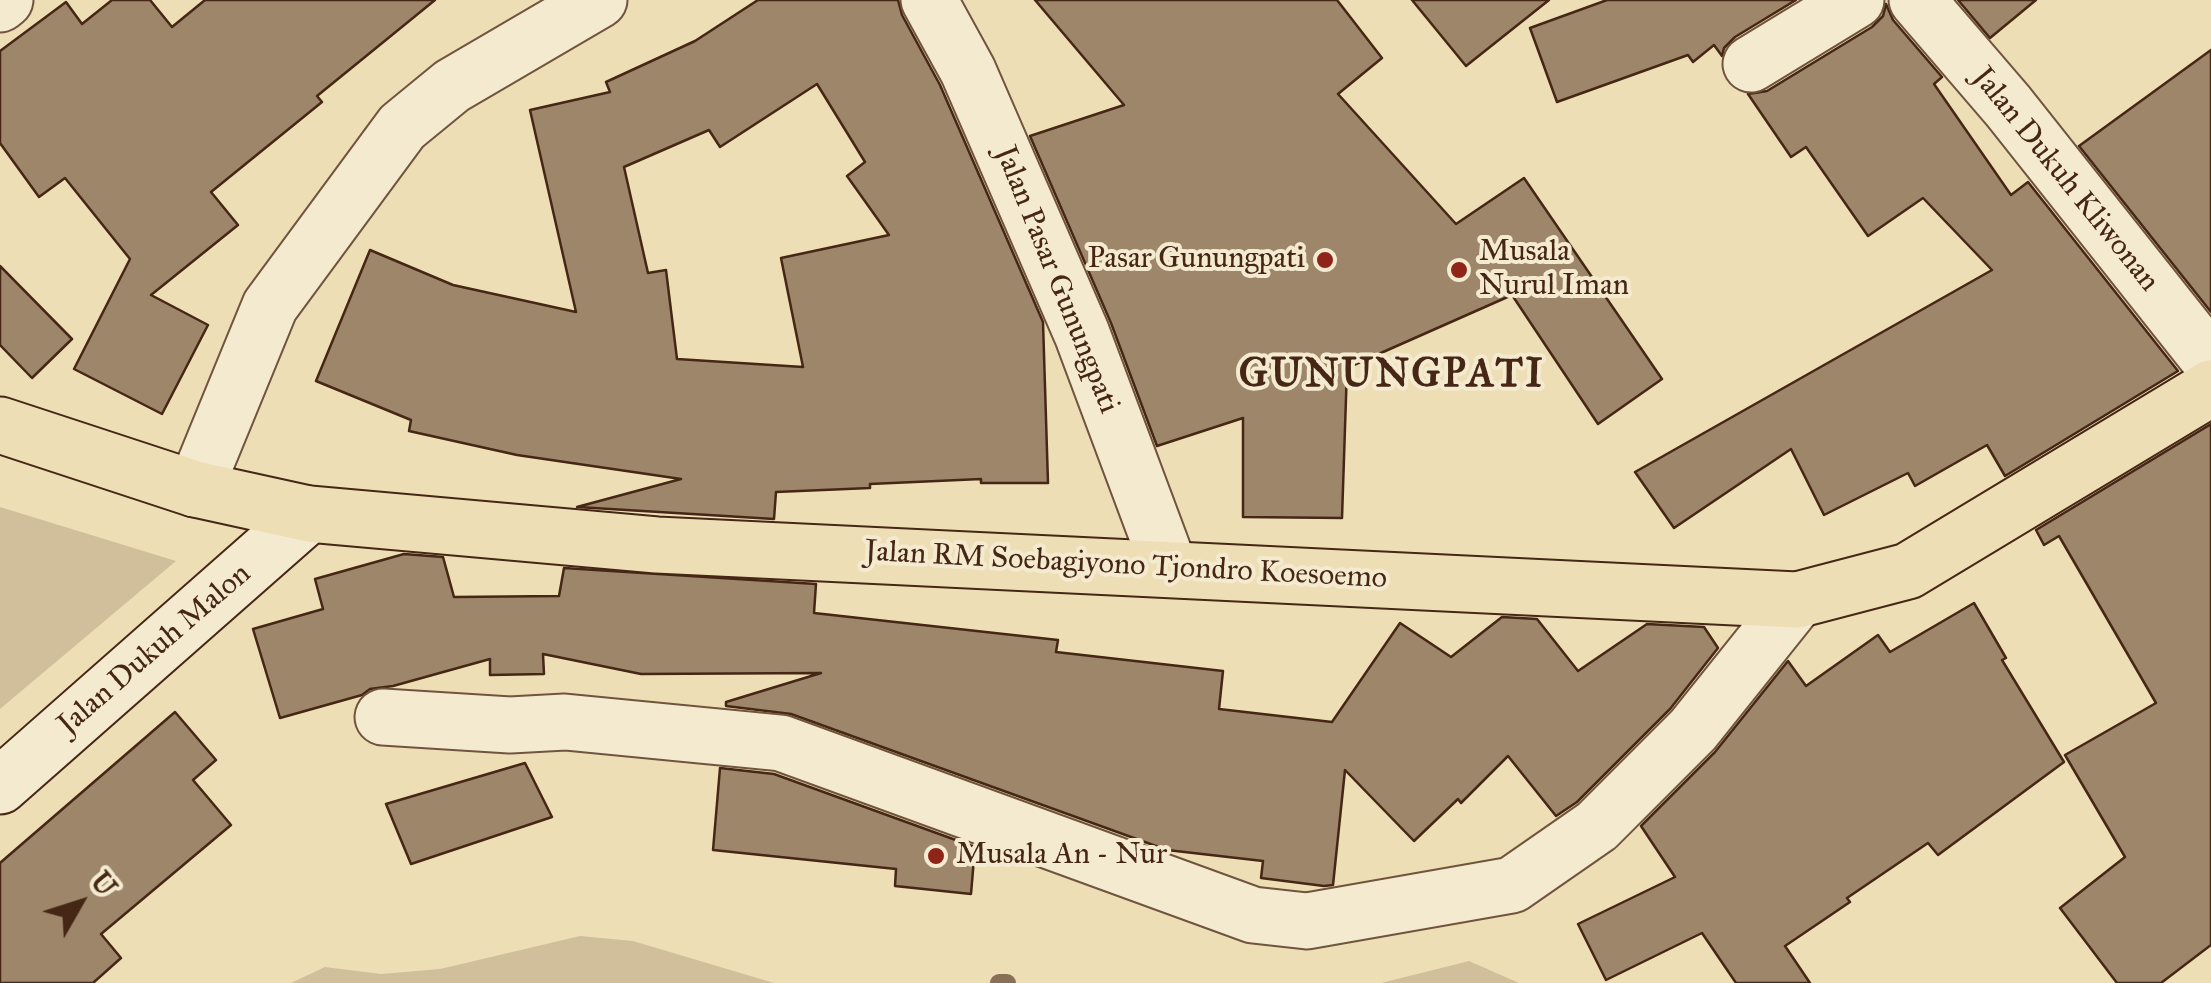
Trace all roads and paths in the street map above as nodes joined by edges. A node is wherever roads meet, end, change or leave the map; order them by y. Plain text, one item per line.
1 (599, 0) edge
2 (928, 0) edge
3 (1856, 0) edge
4 (1917, 0) edge
5 (1751, 64) dead end
6 (2211, 362) edge
7 (2211, 388) edge
8 (0, 426) edge
9 (195, 489) junction
10 (310, 514) junction
11 (1169, 567) junction
12 (1797, 600) junction
13 (382, 717) dead end
14 (0, 786) edge

1 - 9 street
2 - 11 street, Jalan Pasar Gunungpati
3 - 5 street
4 - 6 street, Jalan Dukuh Kliwonan
7 - 12 main road, Jalan RM Soebagiyono Tjondro Koesoemo
8 - 9 main road, Jalan RM Soebagiyono Tjondro Koesoemo
9 - 10 main road, Jalan RM Soebagiyono Tjondro Koesoemo
10 - 11 main road, Jalan RM Soebagiyono Tjondro Koesoemo
10 - 14 street, Jalan Dukuh Malon
11 - 12 main road, Jalan RM Soebagiyono Tjondro Koesoemo
12 - 13 street

